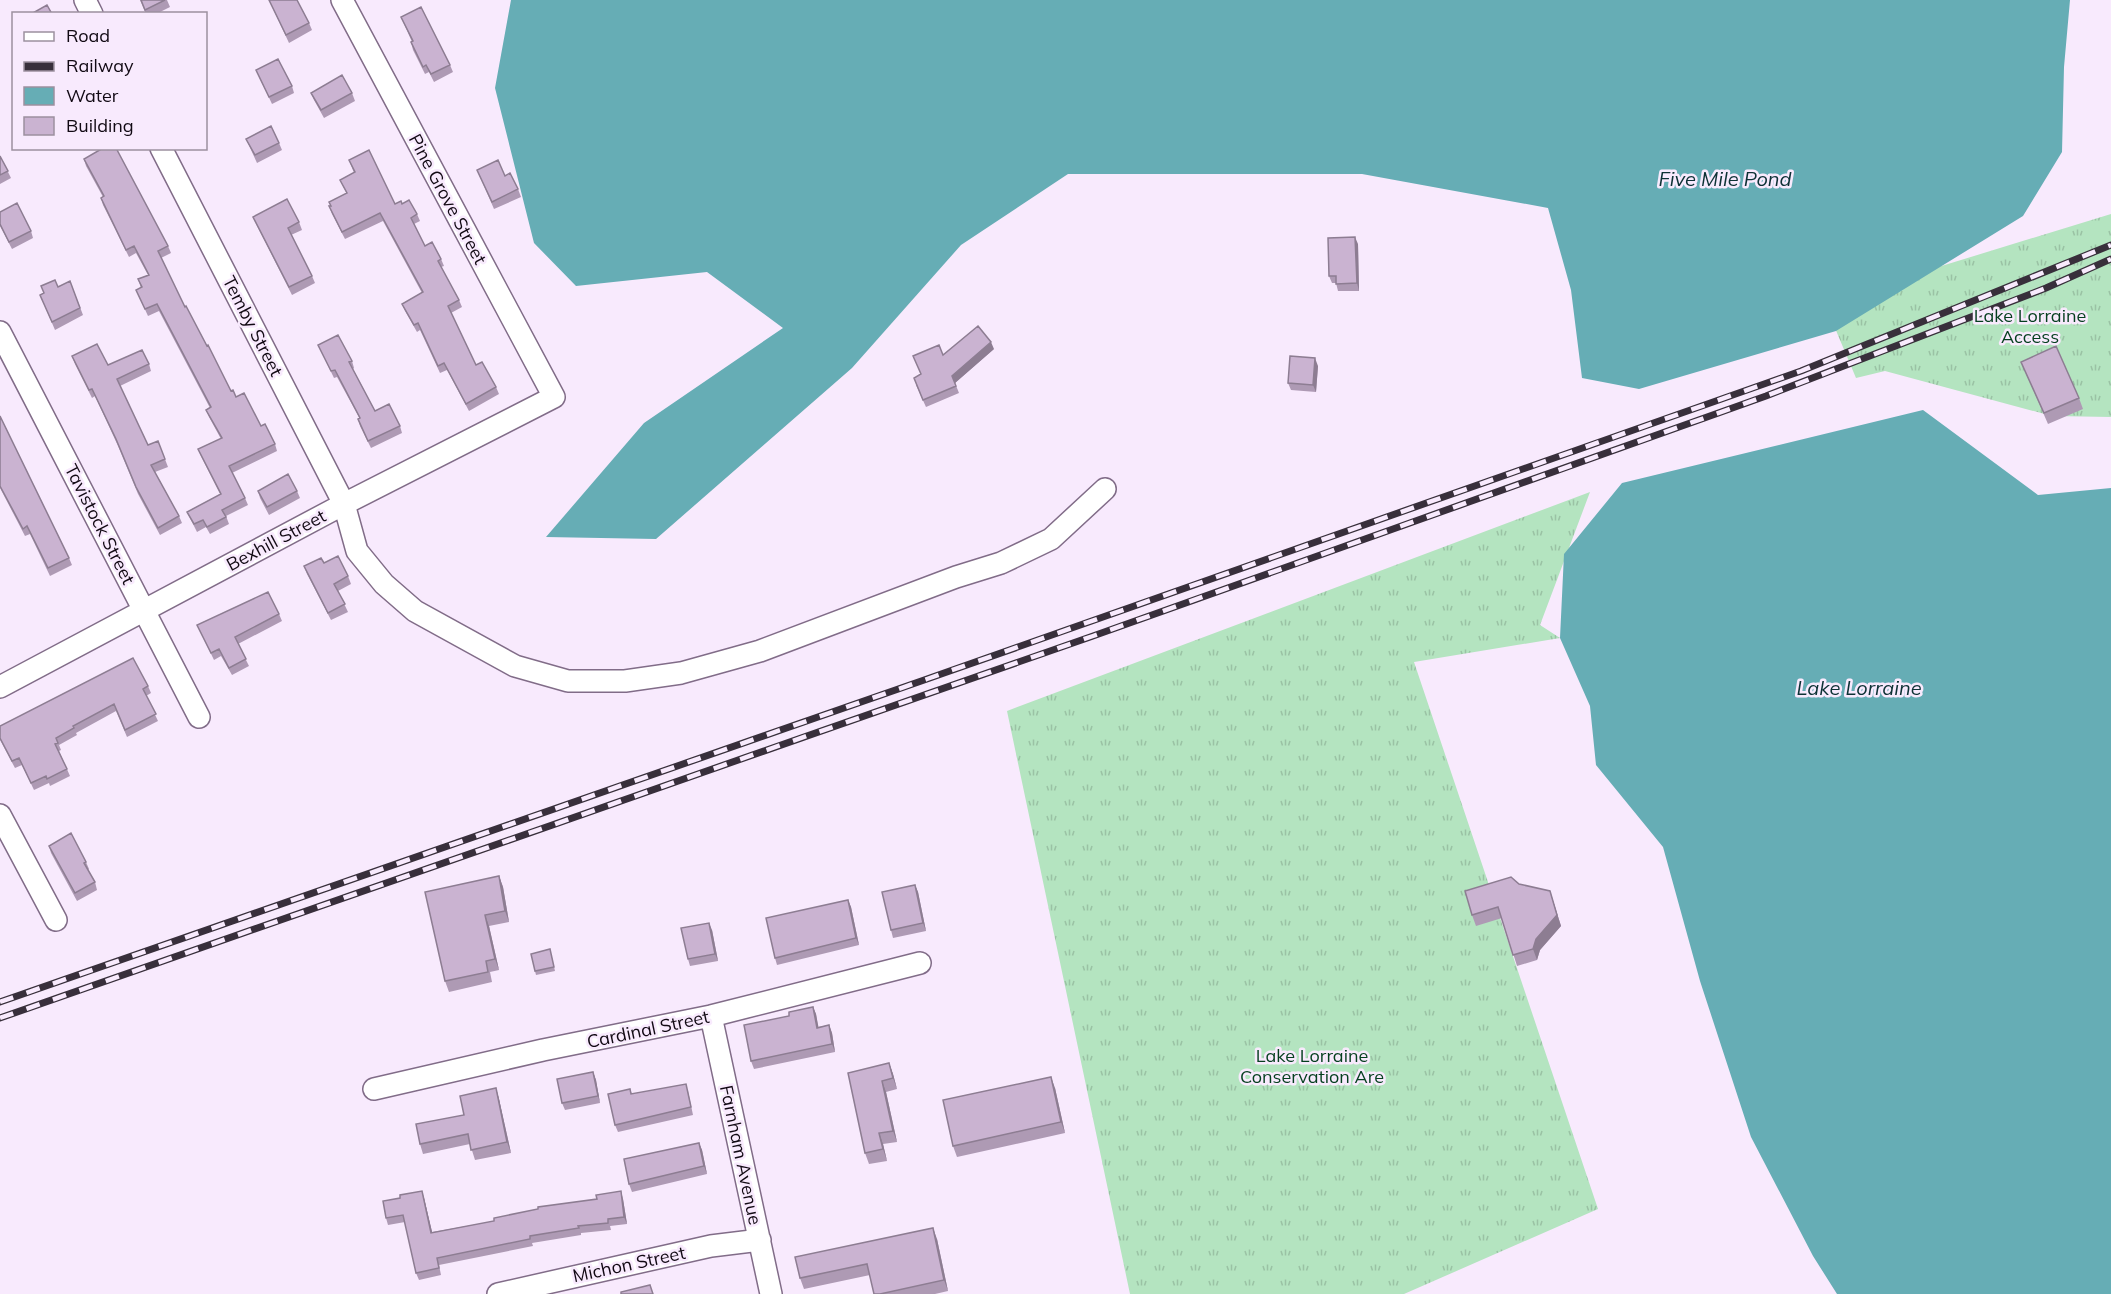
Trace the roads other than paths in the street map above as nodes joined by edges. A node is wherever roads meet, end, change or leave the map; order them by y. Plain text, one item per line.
1 (342, 0) edge
2 (162, 150) edge
3 (0, 332) edge
4 (554, 397) joint
5 (1105, 489) dead end
6 (344, 504) junction
7 (145, 609) junction
8 (0, 687) edge
9 (199, 717) dead end
10 (0, 814) edge
11 (56, 920) dead end
12 (920, 963) dead end
13 (711, 1016) junction
14 (374, 1089) dead end
15 (760, 1240) junction
16 (498, 1294) edge
17 (771, 1294) edge

1 - 4 street, Pine Grove Street
2 - 6 street, Temby Street
3 - 7 street, Tavistock Street
4 - 6 street, Bexhill Street
5 - 6 street, Temby Street
6 - 7 street, Bexhill Street
7 - 8 street, Bexhill Street
7 - 9 street, Tavistock Street
10 - 11 street
12 - 13 street, Cardinal Street
13 - 14 street, Cardinal Street
13 - 15 street, Farnham Avenue
15 - 16 street, Michon Street
15 - 17 street, Farnham Avenue

